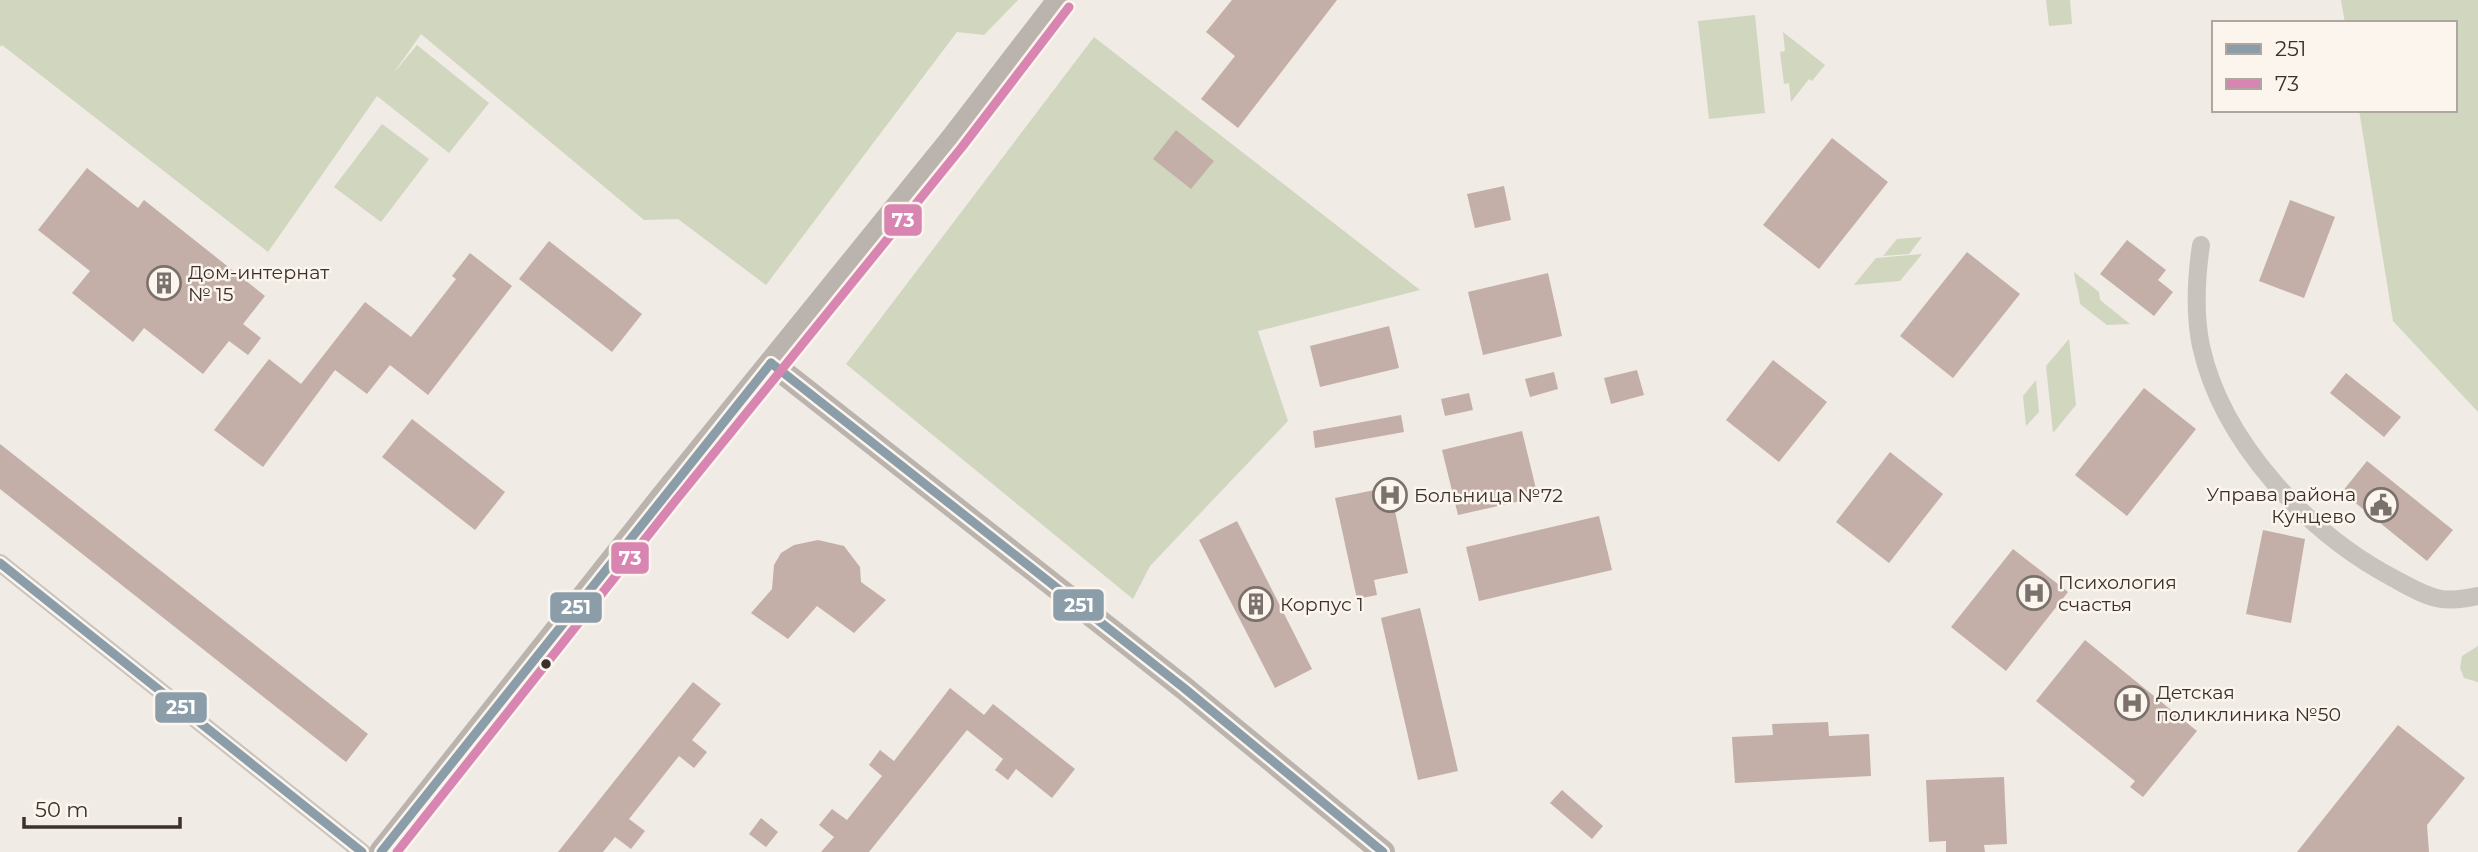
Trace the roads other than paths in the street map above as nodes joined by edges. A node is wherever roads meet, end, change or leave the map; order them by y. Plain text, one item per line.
1 (1059, 0) edge
2 (2201, 245) dead end
3 (771, 363) junction
4 (0, 562) edge
5 (2478, 596) edge
6 (362, 852) edge
7 (381, 852) edge
8 (1383, 852) edge

1 - 3 street
2 - 5 street
3 - 7 street
3 - 8 street
4 - 6 street

